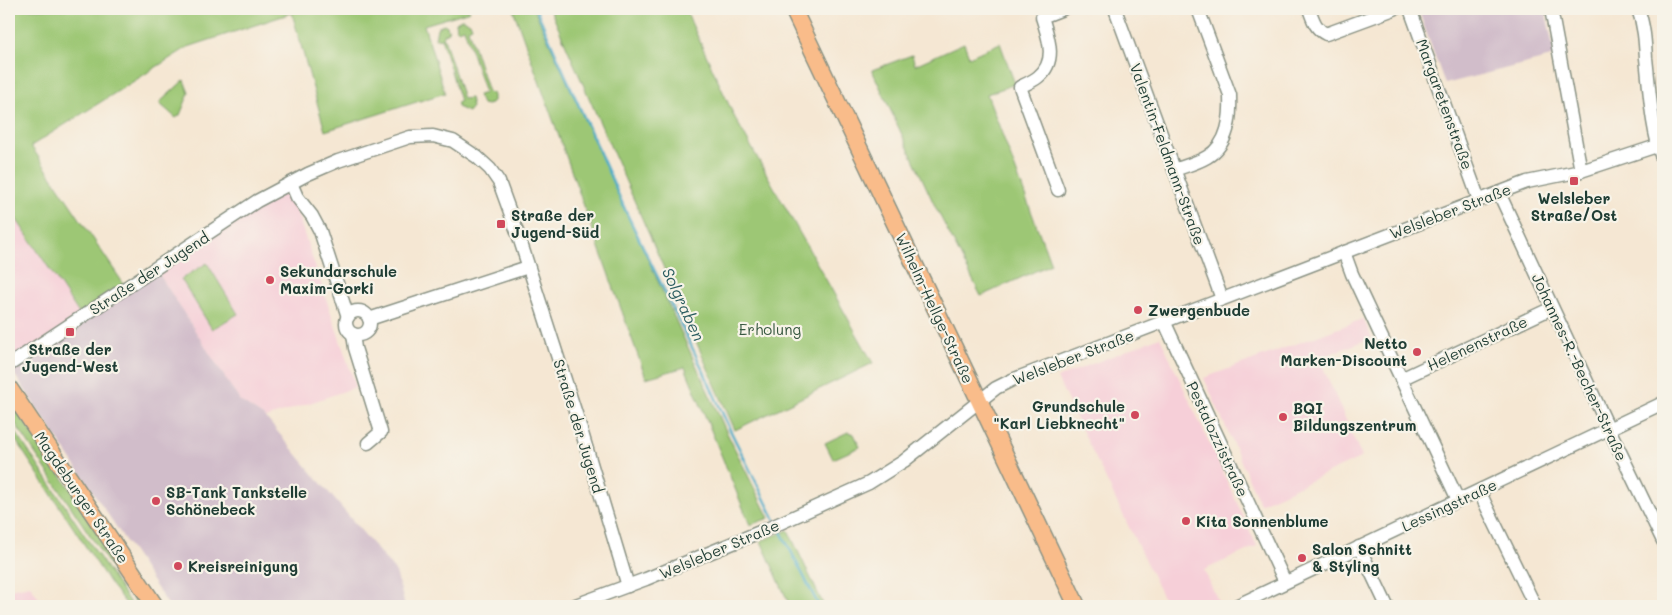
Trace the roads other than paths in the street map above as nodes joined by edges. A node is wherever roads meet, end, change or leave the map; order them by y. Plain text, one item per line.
1 (793, 9) edge
2 (1064, 9) edge
3 (1115, 9) edge
4 (1198, 9) edge
5 (1309, 9) edge
6 (1394, 9) edge
7 (1410, 9) edge
8 (1552, 9) edge
9 (1638, 9) edge
10 (1660, 145) edge
11 (1663, 161) edge
12 (1174, 170) junction
13 (1581, 171) junction
14 (291, 183) junction
15 (1058, 190) dead end
16 (1499, 193) junction
17 (1479, 200) junction
18 (1344, 252) junction
19 (528, 267) junction
20 (1222, 299) junction
21 (1552, 308) junction
22 (348, 317) junction
23 (369, 319) junction
24 (1164, 321) junction
25 (353, 334) junction
26 (9, 366) edge
27 (1402, 379) junction
28 (9, 388) edge
29 (979, 401) junction
30 (1663, 403) edge
31 (1609, 429) junction
32 (368, 443) dead end
33 (1479, 491) junction
34 (1458, 500) junction
35 (1663, 541) edge
36 (1359, 547) junction
37 (1285, 582) junction
38 (628, 586) junction
39 (1250, 603) edge
40 (155, 606) edge
41 (573, 606) edge
42 (1077, 606) edge
43 (1236, 606) edge
44 (1387, 606) edge
45 (1535, 606) edge

1 - 29 main road, Wilhelm-Hellge-Straße
2 - 15 street
3 - 12 street, Valentin-Feldmann-Straße
4 - 12 street
5 - 6 street
7 - 17 street, Margaretenstraße
8 - 13 street
9 - 10 street
10 - 11 street
10 - 13 street, Welsleber Straße
12 - 20 street, Valentin-Feldmann-Straße
13 - 16 street, Welsleber Straße
14 - 19 street, Straße der Jugend
14 - 22 street
14 - 26 street, Straße der Jugend
16 - 17 street, Welsleber Straße
16 - 21 street, Johannes-R.-Becher-Straße
17 - 18 street, Welsleber Straße
18 - 20 street, Welsleber Straße
18 - 27 street
19 - 23 street
19 - 38 street, Straße der Jugend
20 - 24 street, Welsleber Straße
21 - 27 street, Helenenstraße
21 - 31 street, Johannes-R.-Becher-Straße
22 - 23 street
22 - 25 street
23 - 25 street
24 - 29 street, Welsleber Straße
24 - 37 street, Pestalozzistraße
25 - 32 street
27 - 34 street
28 - 40 main road, Magdeburger Straße
29 - 38 street, Welsleber Straße
29 - 42 main road, Wilhelm-Hellge-Straße
30 - 31 street, Lessingstraße
31 - 33 street, Lessingstraße
31 - 35 street, Johannes-R.-Becher-Straße
33 - 34 street, Lessingstraße
33 - 45 street
34 - 36 street, Lessingstraße
36 - 37 street, Lessingstraße
36 - 44 street
37 - 39 street, Lessingstraße
38 - 41 street, Welsleber Straße
39 - 43 street, Lessingstraße

